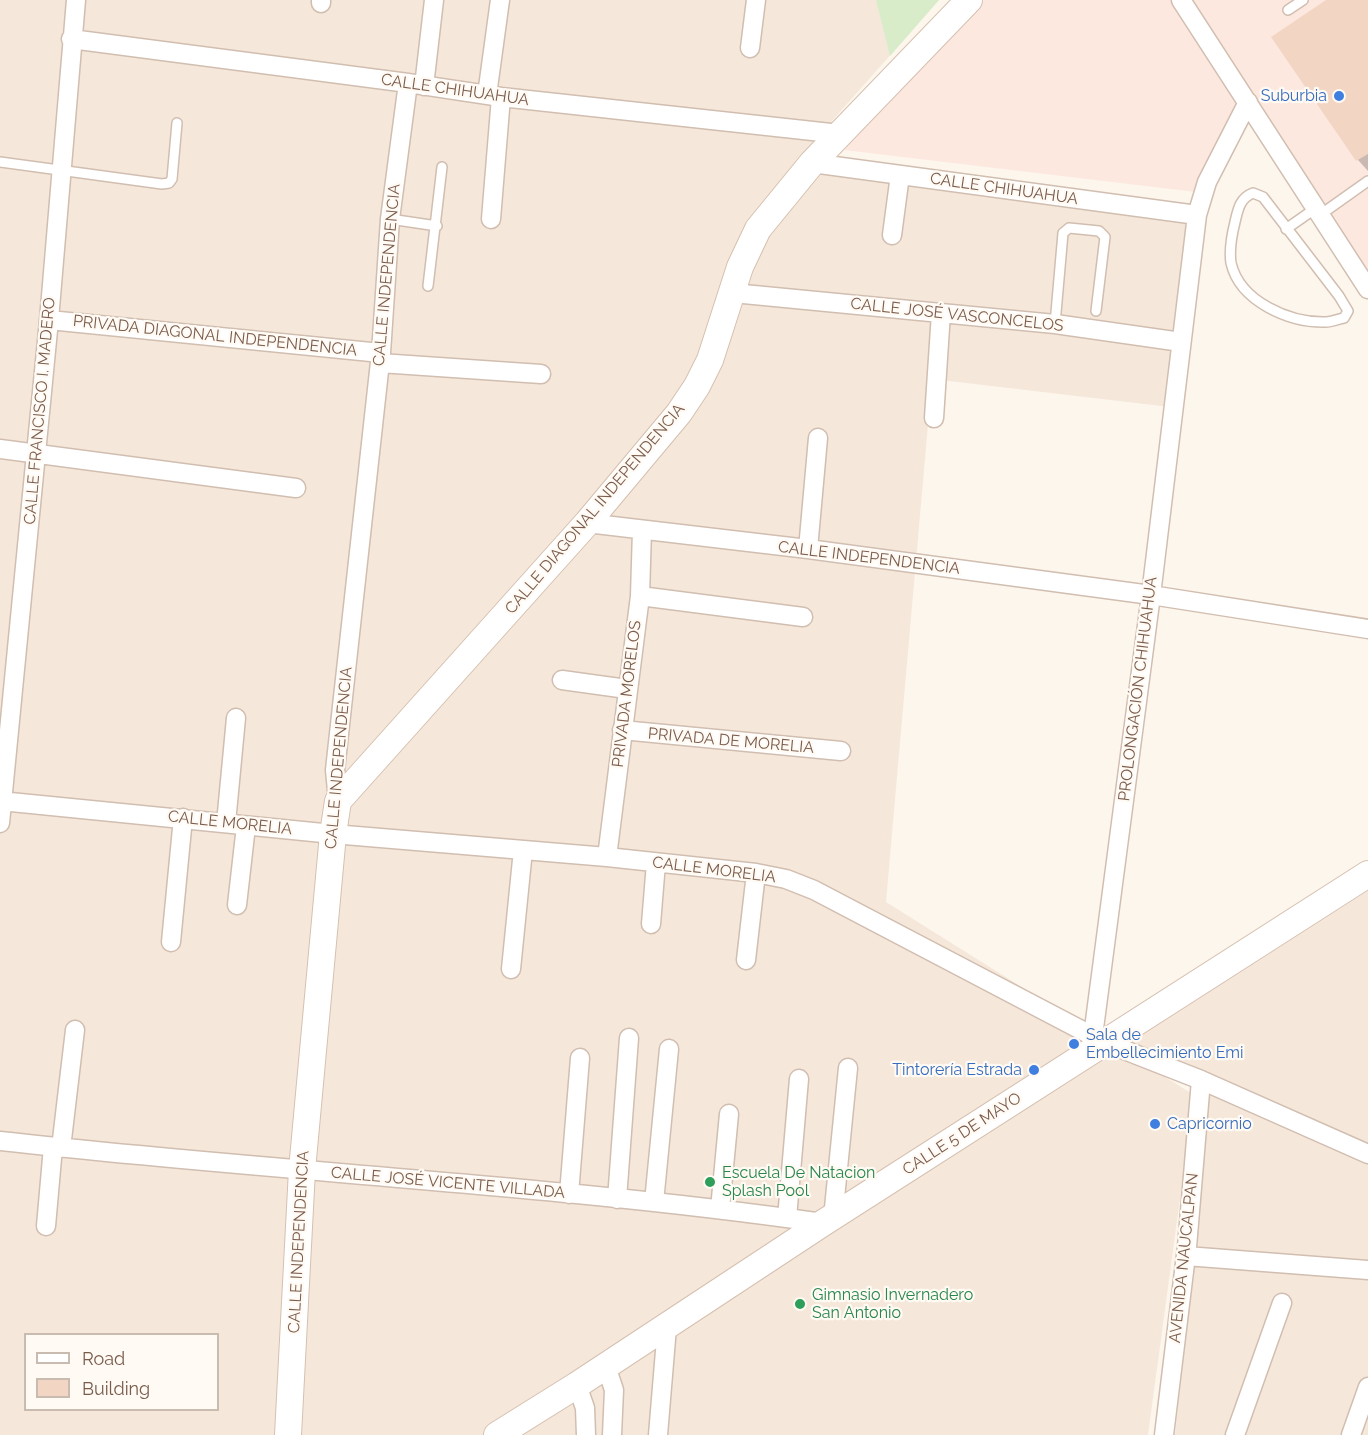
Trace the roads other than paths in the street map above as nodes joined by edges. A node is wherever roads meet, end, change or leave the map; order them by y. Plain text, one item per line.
1 (76, 0) edge
2 (434, 0) edge
3 (500, 0) edge
4 (756, 0) edge
5 (969, 0) edge
6 (1181, 0) edge
7 (1303, 0) edge
8 (1288, 10) dead end
9 (71, 39) junction
10 (750, 48) dead end
11 (416, 84) junction
12 (494, 96) junction
13 (1248, 102) junction
14 (177, 123) dead end
15 (840, 134) junction
16 (0, 162) edge
17 (812, 163) junction
18 (442, 167) dead end
19 (61, 171) junction
20 (900, 175) junction
21 (1368, 181) edge
22 (1318, 211) junction
23 (1197, 215) junction
24 (390, 219) junction
25 (491, 219) dead end
26 (437, 225) junction
27 (1286, 229) junction
28 (892, 235) dead end
29 (429, 286) dead end
30 (1368, 289) edge
31 (733, 293) junction
32 (1096, 311) dead end
33 (941, 313) junction
34 (49, 320) junction
35 (1055, 324) junction
36 (1181, 342) junction
37 (380, 358) junction
38 (541, 374) dead end
39 (934, 418) dead end
40 (818, 438) dead end
41 (0, 449) edge
42 (36, 454) junction
43 (296, 488) dead end
44 (588, 523) junction
45 (642, 530) junction
46 (808, 549) junction
47 (1151, 595) junction
48 (640, 596) junction
49 (803, 617) dead end
50 (1368, 629) edge
51 (562, 680) dead end
52 (627, 689) junction
53 (236, 718) dead end
54 (622, 730) junction
55 (841, 751) dead end
56 (338, 801) junction
57 (1, 802) edge
58 (183, 818) junction
59 (0, 823) edge
60 (226, 823) junction
61 (246, 826) junction
62 (333, 834) junction
63 (523, 850) junction
64 (607, 857) junction
65 (656, 863) junction
66 (756, 873) junction
67 (1368, 874) edge
68 (237, 905) dead end
69 (651, 924) dead end
70 (171, 942) dead end
71 (746, 960) dead end
72 (511, 969) dead end
73 (75, 1030) dead end
74 (629, 1038) dead end
75 (1099, 1039) junction
76 (669, 1049) dead end
77 (580, 1058) dead end
78 (848, 1068) dead end
79 (800, 1079) dead end
80 (1201, 1080) junction
81 (729, 1114) dead end
82 (0, 1142) edge
83 (57, 1148) junction
84 (1368, 1155) edge
85 (302, 1170) junction
86 (569, 1194) junction
87 (616, 1199) junction
88 (654, 1203) junction
89 (720, 1209) junction
90 (787, 1218) junction
91 (828, 1220) junction
92 (45, 1226) dead end
93 (1186, 1256) junction
94 (1368, 1270) edge
95 (1282, 1303) dead end
96 (667, 1327) junction
97 (606, 1366) junction
98 (577, 1385) junction
99 (1368, 1387) edge
100 (288, 1435) edge
101 (496, 1435) edge
102 (586, 1435) edge
103 (612, 1435) edge
104 (658, 1435) edge
105 (1164, 1435) edge
106 (1235, 1435) edge
107 (1352, 1435) edge

1 - 9 street, CALLE FRANCISCO I. MADERO
2 - 11 street, CALLE INDEPENDENCIA
3 - 12 street
4 - 10 street
5 - 15 main road, CALLE DIAGONAL INDEPENDENCIA
6 - 13 street
7 - 8 lane
9 - 11 street, CALLE CHIHUAHUA
9 - 19 street, CALLE FRANCISCO I. MADERO
11 - 12 street, CALLE CHIHUAHUA
11 - 24 street, CALLE INDEPENDENCIA
12 - 15 street, CALLE CHIHUAHUA
12 - 25 street
13 - 22 street
13 - 23 street, PROLONGACIÓN CHIHUAHUA
14 - 19 lane
15 - 17 main road, CALLE DIAGONAL INDEPENDENCIA
16 - 19 lane
17 - 20 street, CALLE CHIHUAHUA
17 - 31 main road, CALLE DIAGONAL INDEPENDENCIA
18 - 26 lane
19 - 34 street, CALLE FRANCISCO I. MADERO
20 - 23 street, CALLE CHIHUAHUA
20 - 28 street
21 - 22 lane
22 - 27 lane
22 - 30 street
23 - 36 street, PROLONGACIÓN CHIHUAHUA
24 - 26 lane
24 - 37 street, CALLE INDEPENDENCIA
26 - 29 lane
27 - 27 lane
31 - 33 street, CALLE JOSÉ VASCONCELOS
31 - 44 main road, CALLE DIAGONAL INDEPENDENCIA
32 - 35 lane
33 - 35 street, CALLE JOSÉ VASCONCELOS
33 - 39 street
34 - 37 street, PRIVADA DIAGONAL INDEPENDENCIA
34 - 42 street, CALLE FRANCISCO I. MADERO
35 - 36 street, CALLE JOSÉ VASCONCELOS
36 - 47 street, PROLONGACIÓN CHIHUAHUA
37 - 38 street, PRIVADA DIAGONAL INDEPENDENCIA
37 - 56 street, CALLE INDEPENDENCIA
40 - 46 street
41 - 42 street
42 - 43 street
42 - 57 street, CALLE FRANCISCO I. MADERO
44 - 45 street, CALLE INDEPENDENCIA
44 - 56 main road, CALLE DIAGONAL INDEPENDENCIA
45 - 46 street, CALLE INDEPENDENCIA
45 - 48 street, PRIVADA MORELOS
46 - 47 street, CALLE INDEPENDENCIA
47 - 50 street, CALLE INDEPENDENCIA
47 - 75 street, PROLONGACIÓN CHIHUAHUA
48 - 49 street
48 - 52 street, PRIVADA MORELOS
51 - 52 street
52 - 54 street, PRIVADA MORELOS
53 - 60 street
54 - 55 street, PRIVADA DE MORELIA
54 - 64 street, PRIVADA MORELOS
56 - 62 main road, CALLE INDEPENDENCIA
57 - 58 street, CALLE MORELIA
57 - 59 street, CALLE FRANCISCO I. MADERO
58 - 60 street, CALLE MORELIA
58 - 70 street
60 - 61 street, CALLE MORELIA
61 - 62 street, CALLE MORELIA
61 - 68 street
62 - 63 street, CALLE MORELIA
62 - 85 main road, CALLE INDEPENDENCIA
63 - 64 street, CALLE MORELIA
63 - 72 street
64 - 65 street, CALLE MORELIA
65 - 66 street, CALLE MORELIA
65 - 69 street
66 - 71 street
66 - 75 street, CALLE MORELIA
67 - 75 main road, CALLE 5 DE MAYO
73 - 83 street
74 - 87 street
75 - 80 street, CALLE MORELIA
75 - 91 main road, CALLE 5 DE MAYO
76 - 88 street
77 - 86 street
78 - 91 street
79 - 90 street
80 - 84 street, CALLE MORELIA
80 - 93 street, AVENIDA NAUCALPAN
81 - 89 street
82 - 83 street, CALLE JOSÉ VICENTE VILLADA
83 - 85 street, CALLE JOSÉ VICENTE VILLADA
83 - 92 street
85 - 86 street, CALLE JOSÉ VICENTE VILLADA
85 - 100 main road, CALLE INDEPENDENCIA
86 - 87 street, CALLE JOSÉ VICENTE VILLADA
87 - 88 street, CALLE JOSÉ VICENTE VILLADA
88 - 89 street, CALLE JOSÉ VICENTE VILLADA
89 - 90 street, CALLE JOSÉ VICENTE VILLADA
90 - 91 street, CALLE JOSÉ VICENTE VILLADA
91 - 96 main road, CALLE 5 DE MAYO
93 - 94 street
93 - 105 street, AVENIDA NAUCALPAN
95 - 106 street
96 - 97 main road, CALLE 5 DE MAYO
96 - 104 street
97 - 98 main road, CALLE 5 DE MAYO
97 - 103 street
98 - 101 main road, CALLE 5 DE MAYO
98 - 102 street
99 - 107 street

